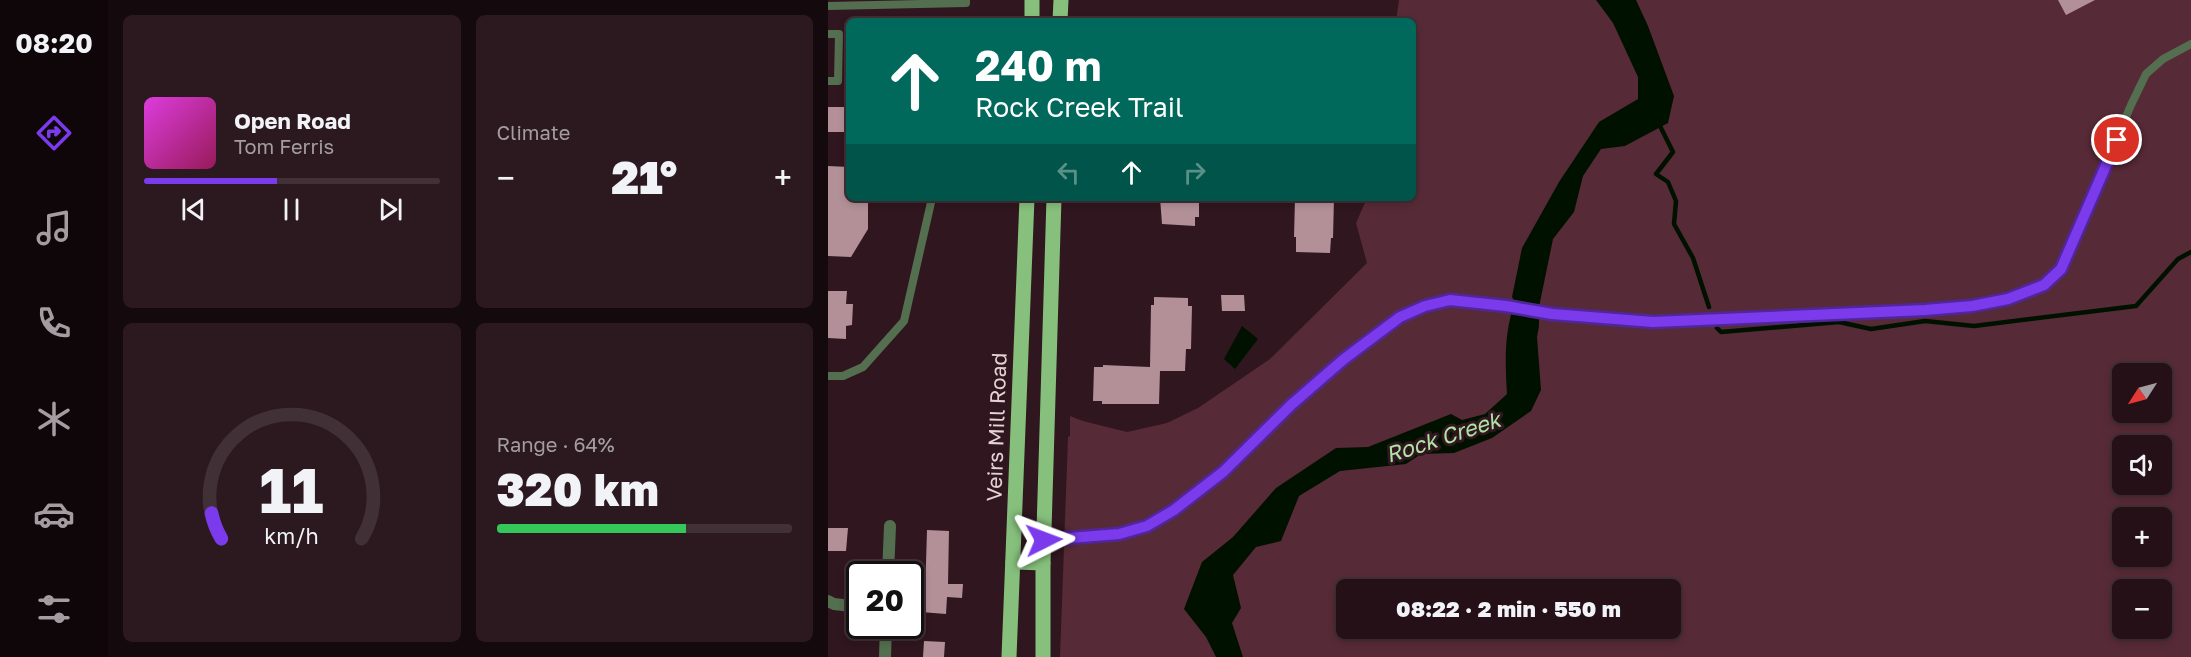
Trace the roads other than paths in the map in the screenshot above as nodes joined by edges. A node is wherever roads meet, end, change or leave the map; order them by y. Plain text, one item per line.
1 (966, 0) edge
2 (1032, 0) edge
3 (1061, 0) edge
4 (828, 6) edge
5 (1032, 18) edge
6 (1060, 18) edge
7 (828, 34) edge
8 (2191, 44) edge
9 (828, 81) edge
10 (931, 201) edge
11 (1026, 201) edge
12 (1054, 201) edge
13 (828, 376) edge
14 (890, 526) dead end
15 (1044, 540) junction
16 (889, 561) edge
17 (1013, 562) junction
18 (1043, 563) junction
19 (828, 601) edge
20 (846, 605) edge
21 (886, 639) edge
22 (885, 657) edge
23 (1009, 657) edge
24 (1043, 657) edge

1 - 4 lane
2 - 5 main road
3 - 6 main road
7 - 9 lane
8 - 15 lane
10 - 13 lane
11 - 17 main road, Veirs Mill Road
12 - 15 main road
14 - 16 street
15 - 18 main road
17 - 18 main road
17 - 23 main road, Veirs Mill Road
18 - 24 main road
19 - 20 street
21 - 22 street

